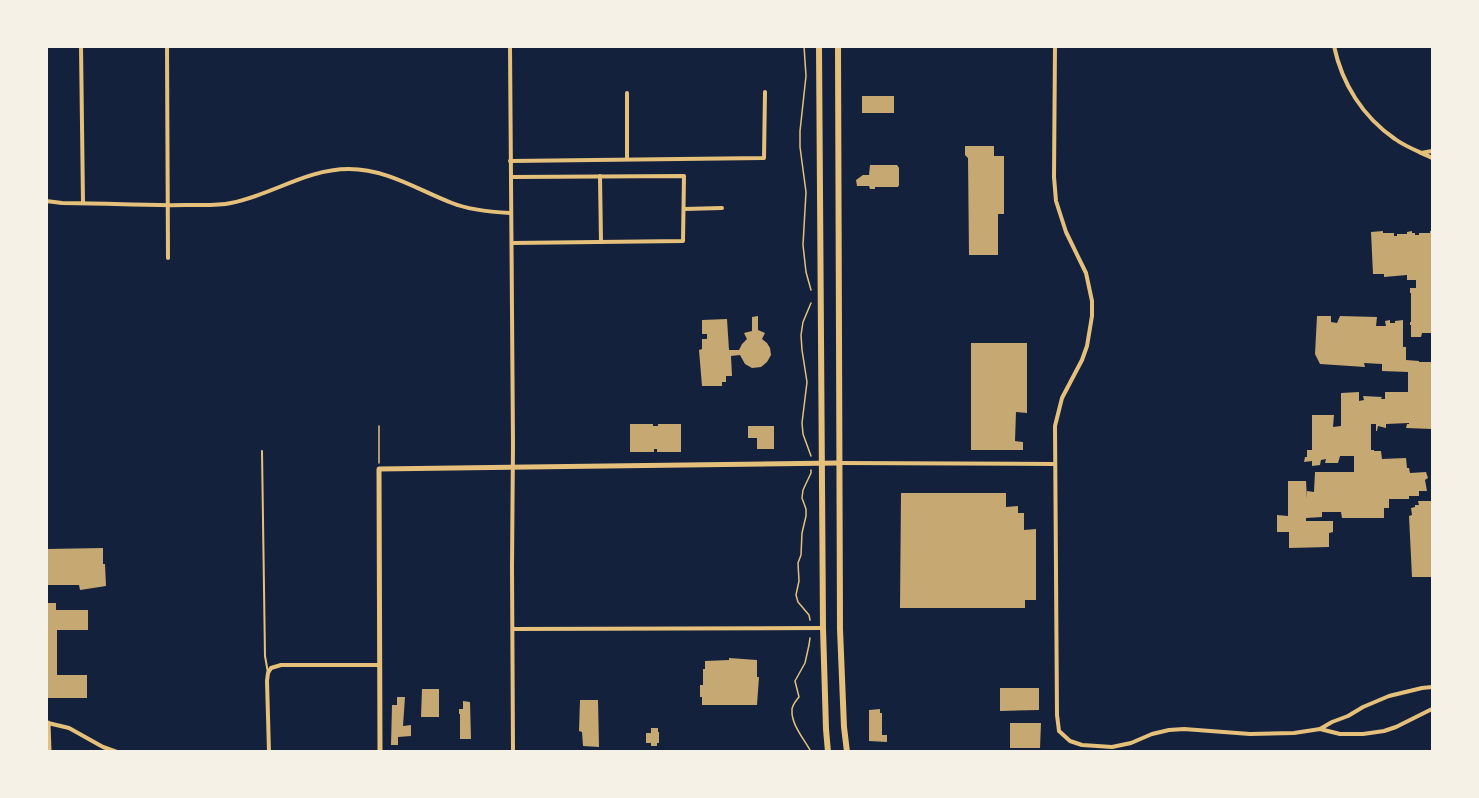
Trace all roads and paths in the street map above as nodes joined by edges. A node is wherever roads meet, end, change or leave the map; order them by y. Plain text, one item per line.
1 (81, 46) edge
2 (167, 46) edge
3 (510, 46) edge
4 (804, 46) edge
5 (819, 46) edge
6 (838, 46) edge
7 (1055, 46) edge
8 (1334, 46) edge
9 (765, 92) dead end
10 (627, 93) dead end
11 (1432, 151) edge
12 (1421, 153) junction
13 (1432, 158) edge
14 (627, 159) junction
15 (510, 161) junction
16 (600, 176) junction
17 (510, 177) junction
18 (46, 201) edge
19 (83, 203) junction
20 (167, 206) junction
21 (722, 208) dead end
22 (684, 209) junction
23 (511, 213) junction
24 (601, 242) junction
25 (512, 243) junction
26 (168, 258) dead end
27 (811, 290) dead end
28 (379, 426) dead end
29 (262, 451) dead end
30 (821, 463) junction
31 (838, 463) junction
32 (1055, 464) junction
33 (513, 468) junction
34 (379, 470) junction
35 (513, 628) junction
36 (823, 628) junction
37 (810, 638) dead end
38 (380, 665) junction
39 (268, 674) junction
40 (1432, 687) edge
41 (1432, 710) edge
42 (47, 723) edge
43 (1320, 729) junction
44 (49, 752) edge
45 (117, 752) edge
46 (268, 752) edge
47 (380, 752) edge
48 (513, 752) edge
49 (811, 752) edge
50 (828, 752) edge
51 (847, 752) edge

1 - 19 street
2 - 20 street
3 - 15 street
4 - 27 path
5 - 30 main road
6 - 31 main road
7 - 32 street
8 - 12 street
9 - 14 street
10 - 14 street
11 - 12 street
12 - 13 street
14 - 15 street
15 - 17 street
16 - 17 street
16 - 22 street
16 - 24 street
17 - 23 street
18 - 19 street
19 - 20 street
20 - 23 street
20 - 26 street
21 - 22 street
22 - 24 street
23 - 25 street
24 - 25 street
25 - 33 street
28 - 34 path
29 - 39 lane
30 - 31 street
30 - 33 street
30 - 36 main road
31 - 32 street
31 - 51 main road
32 - 43 street
33 - 34 street
33 - 35 street
34 - 38 street
35 - 36 street
35 - 48 street
36 - 50 main road
37 - 49 path
38 - 39 street
38 - 47 street
39 - 46 street
40 - 43 street
41 - 43 street
42 - 44 street
42 - 45 street

